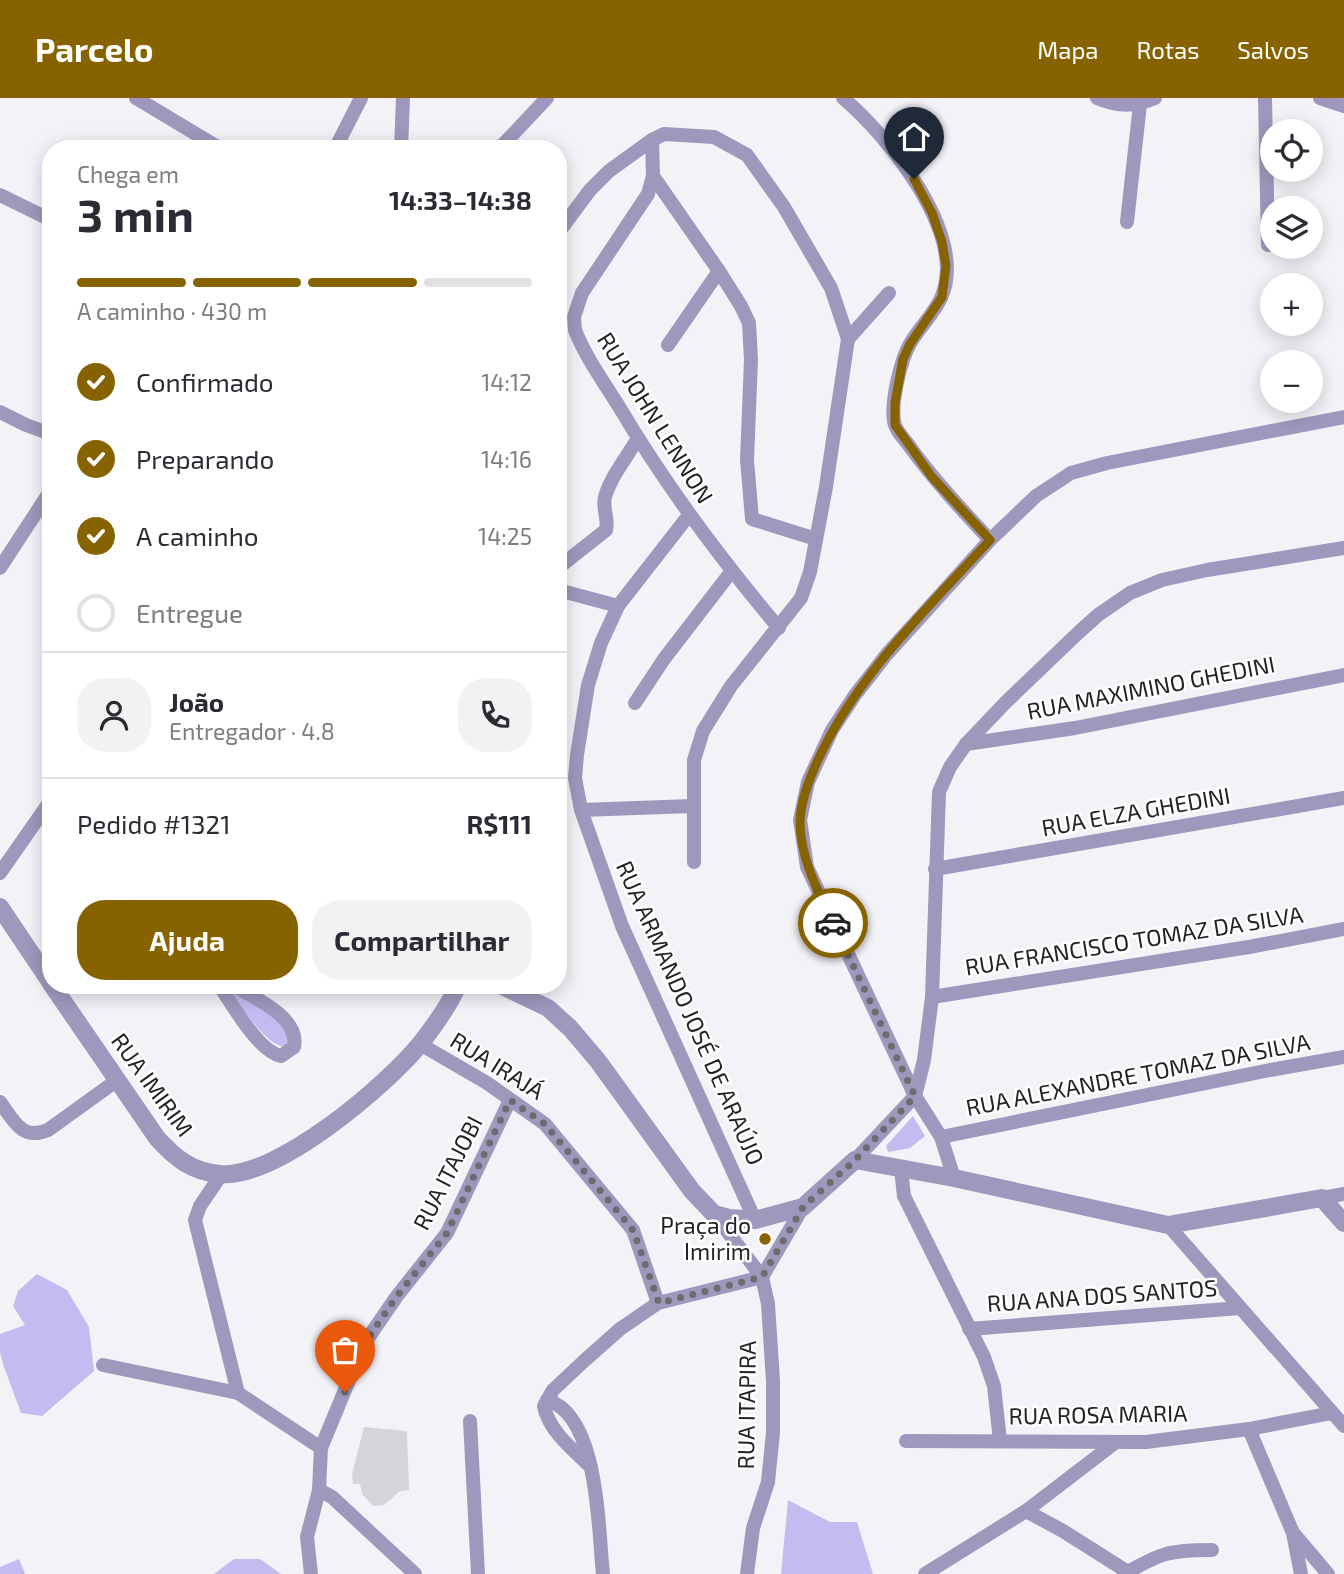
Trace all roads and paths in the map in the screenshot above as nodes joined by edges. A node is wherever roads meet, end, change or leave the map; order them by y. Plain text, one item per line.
1 (136, 98) edge
2 (361, 98) edge
3 (403, 98) edge
4 (547, 98) edge
5 (843, 98) edge
6 (1097, 98) edge
7 (1155, 98) edge
8 (1265, 98) edge
9 (1320, 98) edge
10 (1140, 104) junction
11 (1344, 106) edge
12 (206, 140) edge
13 (340, 140) edge
14 (401, 140) edge
15 (507, 140) edge
16 (652, 140) junction
17 (653, 176) junction
18 (0, 195) edge
19 (1267, 196) edge
20 (42, 216) edge
21 (567, 221) edge
22 (1127, 222) dead end
23 (719, 271) junction
24 (888, 293) dead end
25 (848, 339) junction
26 (668, 345) dead end
27 (0, 412) edge
28 (1344, 417) edge
29 (42, 431) edge
30 (638, 438) junction
31 (42, 501) edge
32 (689, 515) junction
33 (816, 539) junction
34 (990, 540) junction
35 (6, 547) edge
36 (1344, 548) edge
37 (567, 561) edge
38 (0, 568) edge
39 (731, 572) junction
40 (567, 592) edge
41 (618, 606) junction
42 (779, 628) junction
43 (1344, 675) edge
44 (635, 703) dead end
45 (966, 744) junction
46 (1344, 799) edge
47 (692, 806) junction
48 (581, 810) junction
49 (42, 817) edge
50 (694, 862) dead end
51 (935, 869) junction
52 (0, 873) edge
53 (0, 907) edge
54 (1344, 929) edge
55 (42, 970) edge
56 (58, 994) edge
57 (225, 994) edge
58 (247, 994) edge
59 (454, 994) edge
60 (520, 994) edge
61 (932, 997) junction
62 (420, 1044) junction
63 (1344, 1058) edge
64 (116, 1081) junction
65 (915, 1096) junction
66 (510, 1100) junction
67 (0, 1102) edge
68 (941, 1137) junction
69 (855, 1160) junction
70 (901, 1169) junction
71 (222, 1175) junction
72 (954, 1178) junction
73 (1344, 1194) edge
74 (1322, 1198) junction
75 (803, 1207) junction
76 (714, 1214) junction
77 (755, 1220) junction
78 (1344, 1223) edge
79 (1168, 1224) junction
80 (762, 1277) junction
81 (659, 1303) junction
82 (1240, 1308) junction
83 (969, 1329) junction
84 (103, 1365) dead end
85 (238, 1394) junction
86 (1332, 1413) junction
87 (470, 1421) dead end
88 (1344, 1426) edge
89 (1249, 1429) junction
90 (906, 1441) dead end
91 (1000, 1441) junction
92 (1116, 1442) junction
93 (321, 1448) junction
94 (319, 1490) junction
95 (1026, 1511) junction
96 (1293, 1533) junction
97 (1212, 1550) dead end
98 (1128, 1573) edge
99 (310, 1574) edge
100 (415, 1574) edge
101 (478, 1574) edge
102 (603, 1574) edge
103 (747, 1574) edge
104 (925, 1574) edge
105 (1301, 1574) edge
106 (1328, 1574) edge

1 - 12 street
2 - 13 street
3 - 14 street
4 - 15 street
5 - 34 street
6 - 10 street
7 - 10 street
8 - 19 street
9 - 11 street
10 - 22 street
16 - 17 street, RUA JOHN LENNON
16 - 21 street
16 - 25 street
17 - 23 street
17 - 30 street, RUA JOHN LENNON
18 - 20 street
23 - 26 street
23 - 33 street
24 - 25 street
25 - 33 street
27 - 29 street
28 - 34 street
30 - 32 street, RUA JOHN LENNON
30 - 37 street
31 - 35 street
32 - 39 street, RUA JOHN LENNON
32 - 41 street, RUA ARMANDO JOSÉ DE ARAÚJO
33 - 42 street
34 - 65 street
35 - 38 street
36 - 45 street
39 - 42 street, RUA JOHN LENNON
39 - 44 street
40 - 41 street
41 - 48 street, RUA ARMANDO JOSÉ DE ARAÚJO
42 - 47 street
43 - 45 street, RUA MAXIMINO GHEDINI
45 - 51 street
46 - 51 street, RUA ELZA GHEDINI
47 - 48 street
47 - 50 street
48 - 77 street, RUA ARMANDO JOSÉ DE ARAÚJO
49 - 52 street
51 - 61 street
53 - 55 street, RUA IMIRIM
54 - 61 street, RUA FRANCISCO TOMAZ DA SILVA
56 - 64 street, RUA IMIRIM
57 - 58 street
59 - 62 street
60 - 76 street
61 - 65 street
62 - 66 street, RUA IRAJÁ
62 - 71 street
63 - 68 street, RUA ALEXANDRE TOMAZ DA SILVA
64 - 67 street
64 - 71 street, RUA IMIRIM
65 - 68 street
65 - 69 street
66 - 81 street, RUA IRAJÁ
66 - 93 street, RUA ITAJOBI
68 - 72 street
69 - 70 street
69 - 75 street
70 - 72 street
70 - 83 street
71 - 85 street
72 - 79 street
73 - 74 street
74 - 78 street
74 - 79 street
75 - 77 street
75 - 80 street
76 - 77 street
76 - 80 street, RUA ITAPIRA
79 - 82 street
80 - 81 street
80 - 103 street, RUA ITAPIRA
81 - 102 street
82 - 83 street, RUA ANA DOS SANTOS
82 - 86 street
83 - 91 street
84 - 85 street
85 - 93 street
86 - 88 street
86 - 89 street, RUA ROSA MARIA
87 - 101 street
89 - 92 street, RUA ROSA MARIA
89 - 96 street
90 - 91 street, RUA ROSA MARIA
91 - 92 street, RUA ROSA MARIA
92 - 95 street
93 - 94 street, RUA ITAJOBI
94 - 99 street, RUA ITAJOBI
94 - 100 street
95 - 98 street
95 - 104 street
96 - 105 street
96 - 106 street
97 - 98 street

